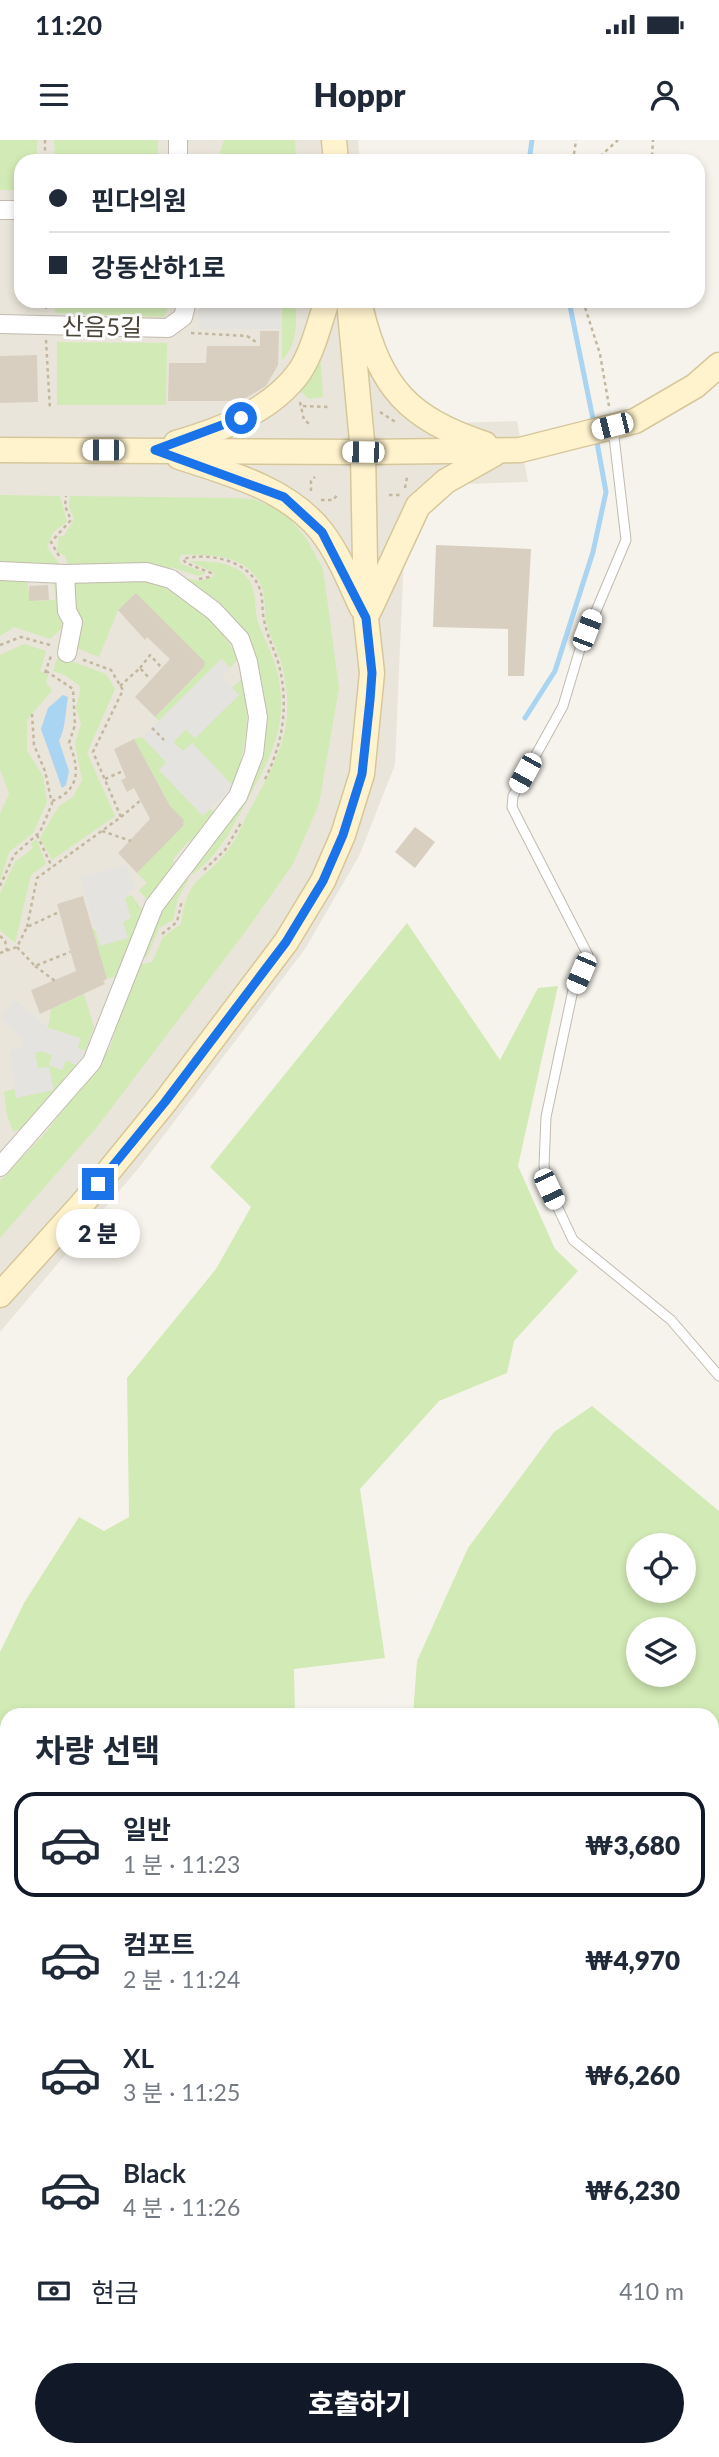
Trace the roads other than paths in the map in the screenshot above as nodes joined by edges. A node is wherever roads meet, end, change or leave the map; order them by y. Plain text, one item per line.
1 (185, 308) edge
2 (324, 308) edge
3 (350, 308) edge
4 (360, 308) edge
5 (0, 324) edge
6 (719, 365) edge
7 (624, 424) junction
8 (0, 450) edge
9 (155, 450) junction
10 (511, 450) junction
11 (363, 452) junction
12 (0, 571) edge
13 (65, 574) junction
14 (366, 618) junction
15 (67, 653) road end
16 (0, 1167) edge
17 (0, 1295) edge
18 (719, 1376) edge

1 - 5 street, 산음5길
2 - 9 street
3 - 11 street
4 - 10 street
6 - 7 street
7 - 10 street
7 - 18 lane
8 - 9 street
9 - 11 street
9 - 14 street
10 - 11 street
10 - 14 street
11 - 14 street
12 - 13 street
13 - 15 street
13 - 16 street
14 - 17 street

